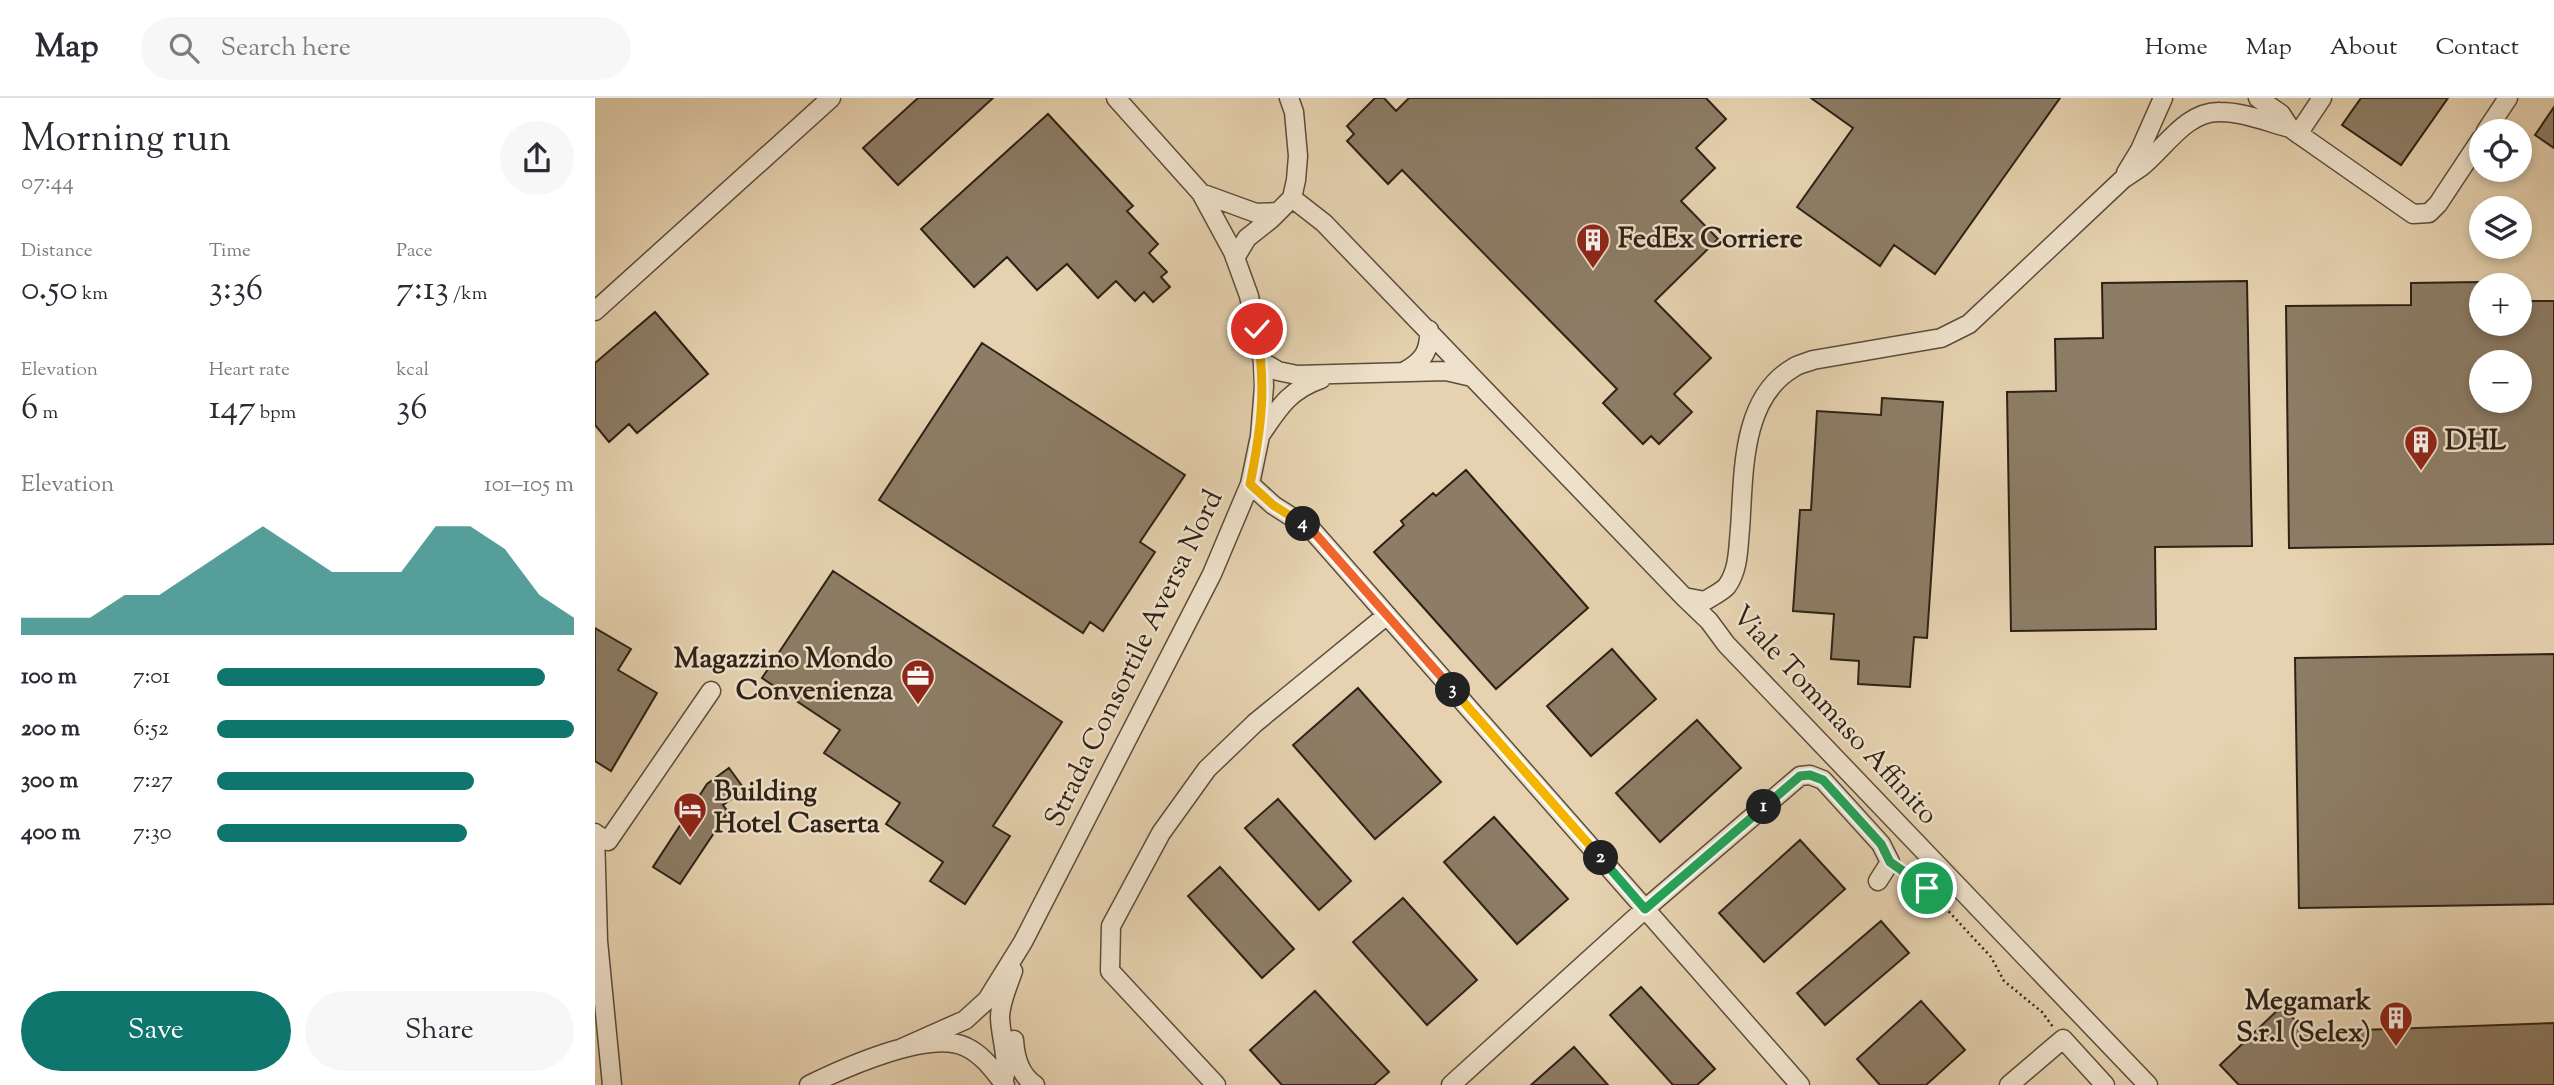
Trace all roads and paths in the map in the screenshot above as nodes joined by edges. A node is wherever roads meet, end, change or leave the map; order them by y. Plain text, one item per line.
1 (831, 98) edge
2 (1116, 98) edge
3 (1289, 98) edge
4 (2163, 98) edge
5 (2258, 98) edge
6 (2322, 98) edge
7 (2508, 98) edge
8 (2203, 106) edge
9 (2494, 119) edge
10 (2294, 131) junction
11 (2469, 156) edge
12 (2123, 179) junction
13 (1201, 193) junction
14 (1292, 198) junction
15 (1276, 212) junction
16 (1235, 258) junction
17 (595, 311) edge
18 (1429, 330) junction
19 (1262, 362) junction
20 (1405, 371) junction
21 (1331, 375) junction
22 (1475, 379) junction
23 (1260, 436) junction
24 (1250, 484) junction
25 (1273, 505) junction
26 (1236, 521) junction
27 (1684, 597) junction
28 (1387, 615) junction
29 (711, 691) dead end
30 (596, 833) edge
31 (1890, 862) junction
32 (1878, 881) dead end
33 (1645, 909) junction
34 (1023, 942) junction
35 (1005, 994) junction
36 (2063, 1039) junction
37 (902, 1048) junction
38 (1004, 1084) edge
39 (612, 1085) edge
40 (810, 1085) edge
41 (1035, 1085) edge
42 (1216, 1085) edge
43 (1451, 1085) edge
44 (1800, 1085) edge
45 (2009, 1085) edge
46 (2105, 1085) edge
47 (2148, 1085) edge

1 - 17 street
2 - 13 street, Strada Consortile Aversa Nord
3 - 14 street
4 - 12 street, Viale Tommaso Affinito
5 - 10 street
6 - 10 street
7 - 9 street
8 - 10 street, Viale Tommaso Affinito
8 - 12 street, Viale Tommaso Affinito
10 - 11 street
12 - 27 street, Viale Tommaso Affinito
13 - 15 street
13 - 16 street, Strada Consortile Aversa Nord
14 - 15 street
14 - 18 street, Viale Tommaso Affinito
15 - 16 street
16 - 19 street, Strada Consortile Aversa Nord
18 - 20 street
18 - 22 street, Viale Tommaso Affinito
19 - 21 street
19 - 23 street, Strada Consortile Aversa Nord
20 - 21 street
20 - 22 street
21 - 23 street
22 - 27 street, Viale Tommaso Affinito
23 - 24 street, Strada Consortile Aversa Nord
24 - 25 street
24 - 26 street, Strada Consortile Aversa Nord
25 - 26 street
25 - 28 street
26 - 34 street, Strada Consortile Aversa Nord
27 - 47 street, Viale Tommaso Affinito
28 - 33 street
28 - 42 street
29 - 30 street
30 - 39 street
31 - 32 street
31 - 33 street
31 - 36 path
33 - 43 street
33 - 44 street
34 - 35 street, Strada Consortile Aversa Nord
34 - 37 street, Strada Consortile Aversa Nord
35 - 38 street, Strada Consortile Aversa Nord
35 - 41 street
36 - 45 street
36 - 46 street
37 - 38 street
37 - 40 street

